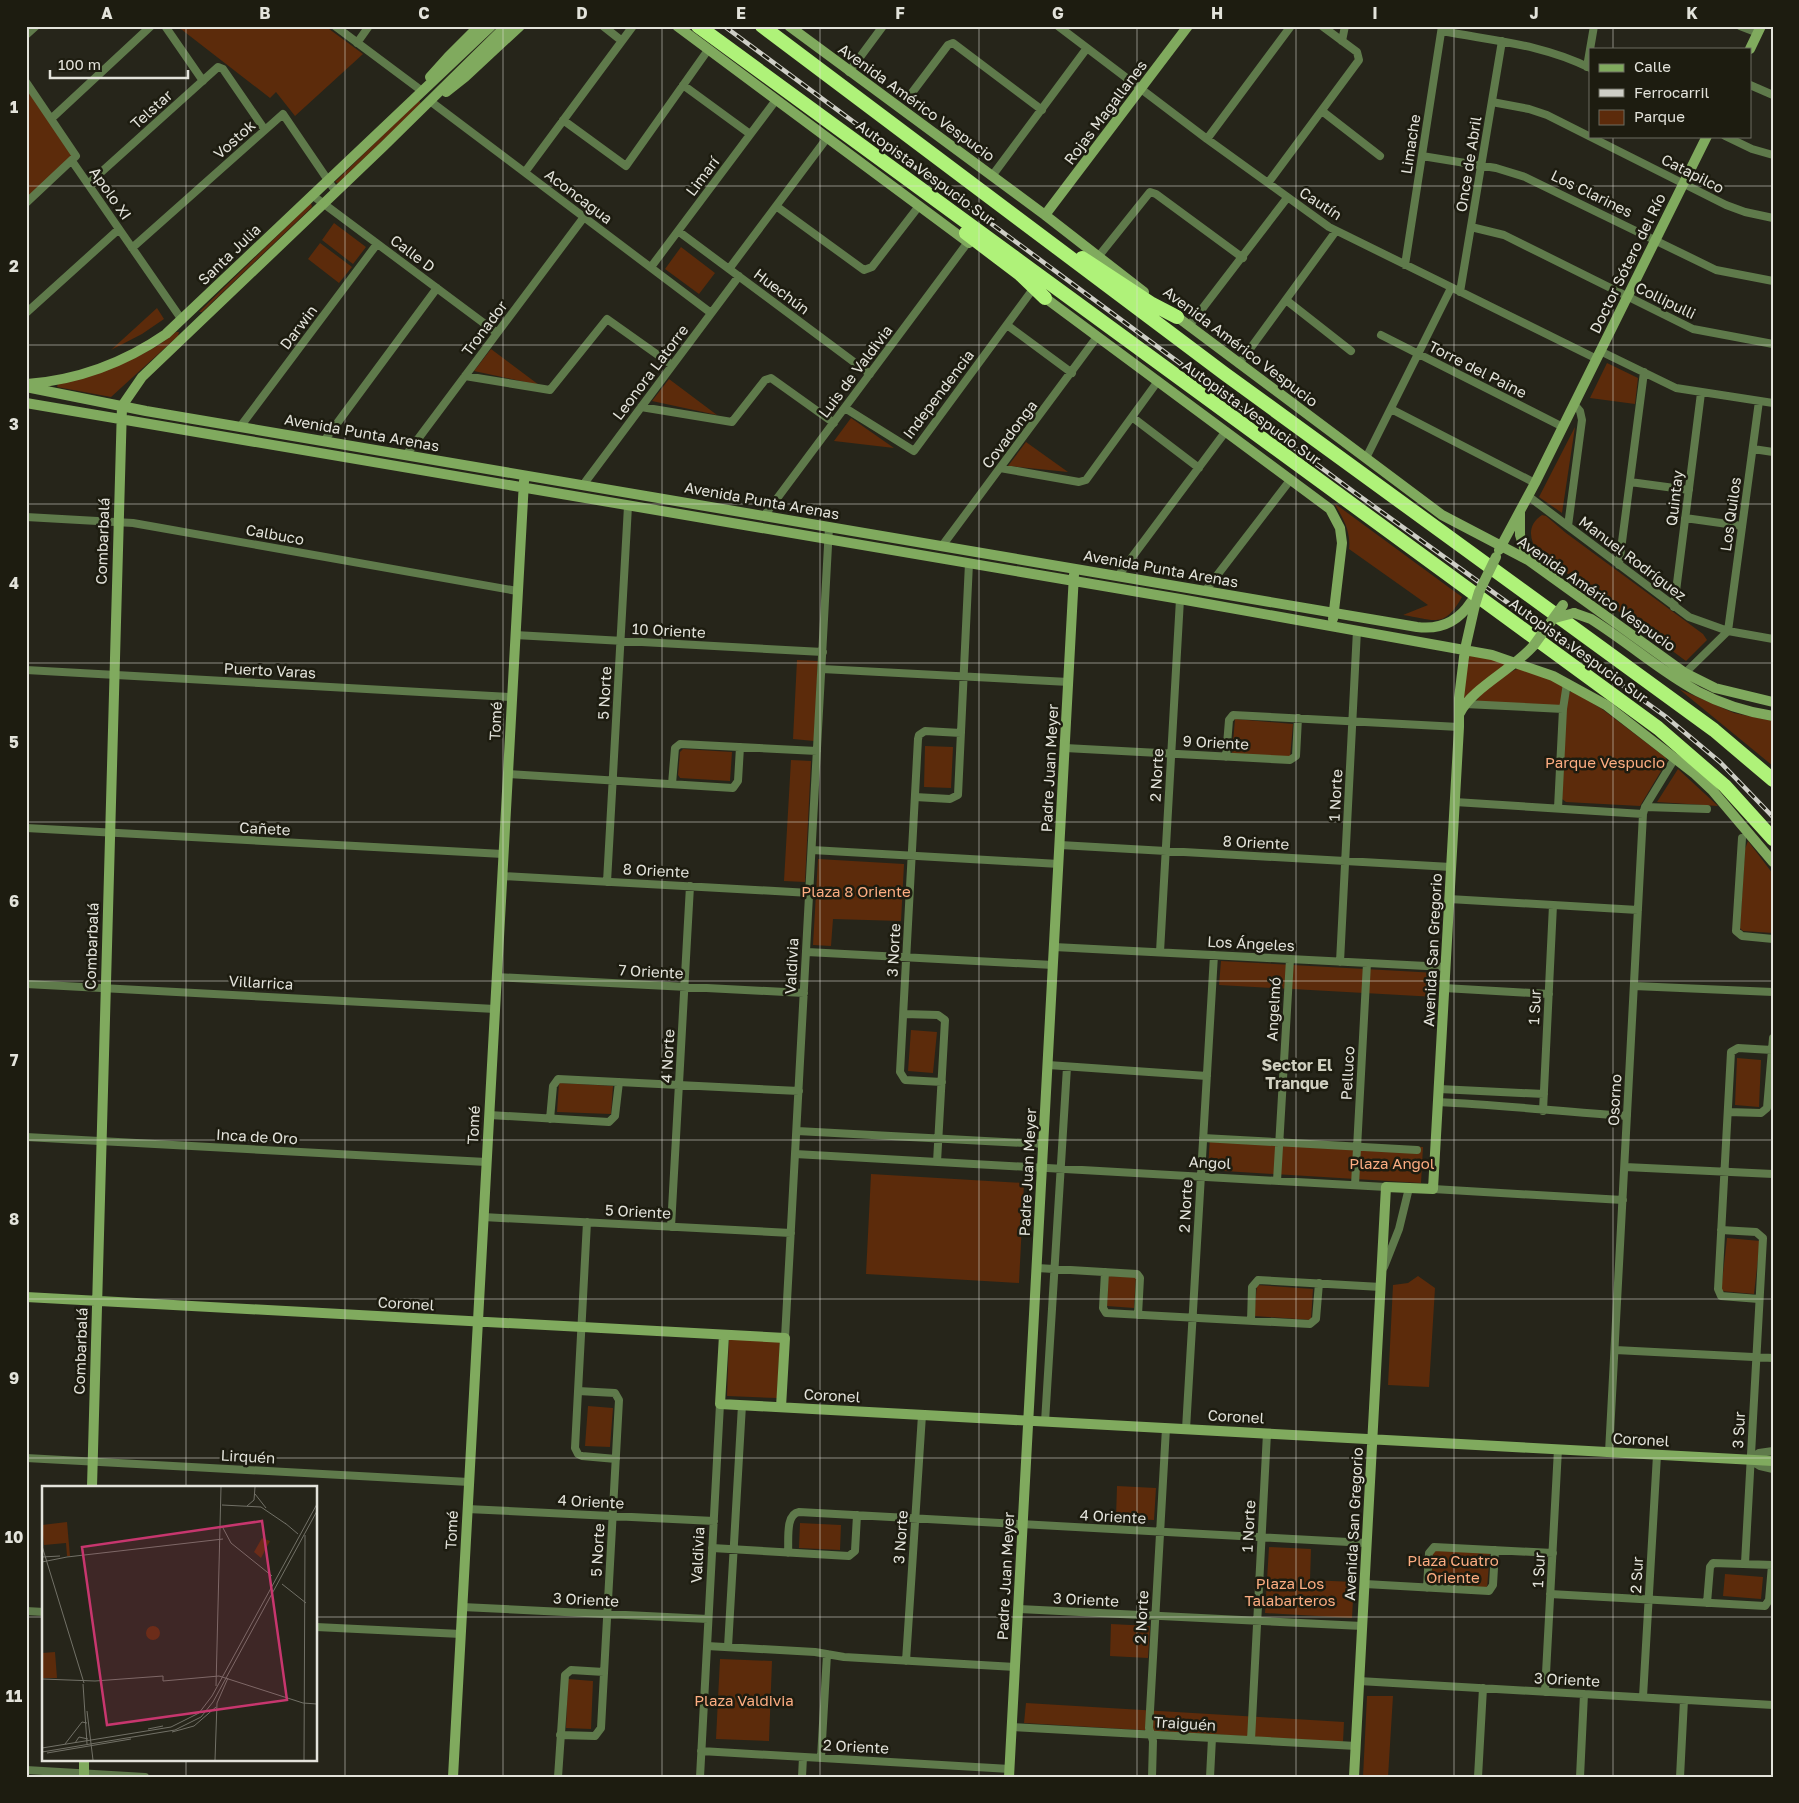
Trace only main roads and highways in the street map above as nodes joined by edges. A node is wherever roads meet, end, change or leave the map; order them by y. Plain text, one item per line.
1 (479, 26) edge
2 (491, 26) edge
3 (506, 26) edge
4 (520, 26) edge
5 (677, 26) edge
6 (698, 26) edge
7 (762, 26) edge
8 (788, 26) edge
9 (1188, 26) edge
10 (802, 30) edge
11 (1759, 30) edge
12 (1750, 48) edge
13 (422, 91) junction
14 (430, 102) junction
15 (1705, 138) edge
16 (860, 143) junction
17 (1045, 215) junction
18 (1041, 238) junction
19 (1045, 298) junction
20 (1177, 317) junction
21 (26, 386) edge
22 (26, 403) edge
23 (122, 406) junction
24 (121, 418) junction
25 (524, 475) junction
26 (523, 488) junction
27 (1521, 509) junction
28 (1502, 545) junction
29 (1528, 560) junction
30 (1074, 569) junction
31 (1074, 581) junction
32 (1564, 586) junction
33 (1479, 592) joint
34 (1473, 604) junction
35 (1332, 612) junction
36 (1554, 618) junction
37 (1340, 627) junction
38 (1465, 649) junction
39 (1517, 662) junction
40 (1772, 703) edge
41 (1462, 708) junction
42 (1773, 716) edge
43 (1773, 780) edge
44 (1773, 839) edge
45 (1773, 862) edge
46 (1386, 1187) joint
47 (1433, 1189) joint
48 (26, 1297) edge
49 (97, 1301) junction
50 (478, 1322) junction
51 (724, 1335) junction
52 (785, 1338) joint
53 (720, 1404) joint
54 (781, 1407) junction
55 (1029, 1421) junction
56 (1372, 1439) junction
57 (1773, 1461) edge
58 (92, 1486) edge
59 (84, 1760) edge
60 (1010, 1773) edge
61 (84, 1775) edge
62 (453, 1777) edge
63 (1354, 1777) edge

1 - 13 main road, Santa Julia
2 - 13 main road, Santa Julia
3 - 14 main road, Santa Julia
4 - 14 main road, Santa Julia
5 - 19 main road
6 - 16 highway, Autopista Vespucio Sur
7 - 18 highway, Autopista Vespucio Sur
8 - 10 main road, Avenida Américo Vespucio
9 - 17 main road, Rojas Magallanes
10 - 17 main road, Avenida Américo Vespucio
11 - 12 main road
13 - 21 main road, Santa Julia
14 - 23 main road, Santa Julia
15 - 27 main road, Doctor Sótero del Río
16 - 19 highway
16 - 44 highway, Autopista Vespucio Sur
17 - 20 main road, Avenida Américo Vespucio
18 - 20 highway
18 - 43 highway, Autopista Vespucio Sur
19 - 35 main road
20 - 28 main road, Avenida Américo Vespucio
21 - 23 main road, Avenida Punta Arenas
22 - 24 main road, Avenida Punta Arenas
23 - 24 main road, Combarbalá
23 - 25 main road, Avenida Punta Arenas
24 - 26 main road, Avenida Punta Arenas
24 - 49 main road, Combarbalá
25 - 26 main road, Tomé
25 - 30 main road, Avenida Punta Arenas
26 - 31 main road, Avenida Punta Arenas
26 - 50 main road, Tomé
27 - 28 main road, Doctor Sótero del Río
27 - 29 main road
28 - 29 main road, Avenida Américo Vespucio
28 - 33 main road, Doctor Sótero del Río, bridge
29 - 32 main road, Avenida Américo Vespucio
30 - 31 main road, Padre Juan Meyer
30 - 35 main road, Avenida Punta Arenas
31 - 37 main road, Avenida Punta Arenas
31 - 55 main road, Padre Juan Meyer
32 - 36 main road, bridge
32 - 40 main road, Avenida Américo Vespucio
33 - 34 main road, Avenida Punta Arenas, bridge
34 - 35 main road, Avenida Punta Arenas
34 - 38 main road
35 - 37 main road
36 - 39 main road, bridge
36 - 42 main road, bridge
37 - 38 main road, Avenida Punta Arenas
38 - 39 main road
38 - 41 main road, Avenida San Gregorio
39 - 41 main road
39 - 45 main road
41 - 47 main road, Avenida San Gregorio
46 - 47 main road, Angol
46 - 56 main road, Avenida San Gregorio
48 - 49 main road, Coronel
49 - 50 main road, Coronel
49 - 58 main road, Combarbalá
50 - 51 main road, Coronel
50 - 62 main road, Tomé
51 - 52 main road, Coronel
51 - 53 main road, Valdivia
52 - 54 main road, Valdivia
53 - 54 main road, Coronel
54 - 55 main road, Coronel
55 - 56 main road, Coronel
55 - 60 main road, Padre Juan Meyer
56 - 57 main road, Coronel
56 - 63 main road, Avenida San Gregorio
59 - 61 main road

